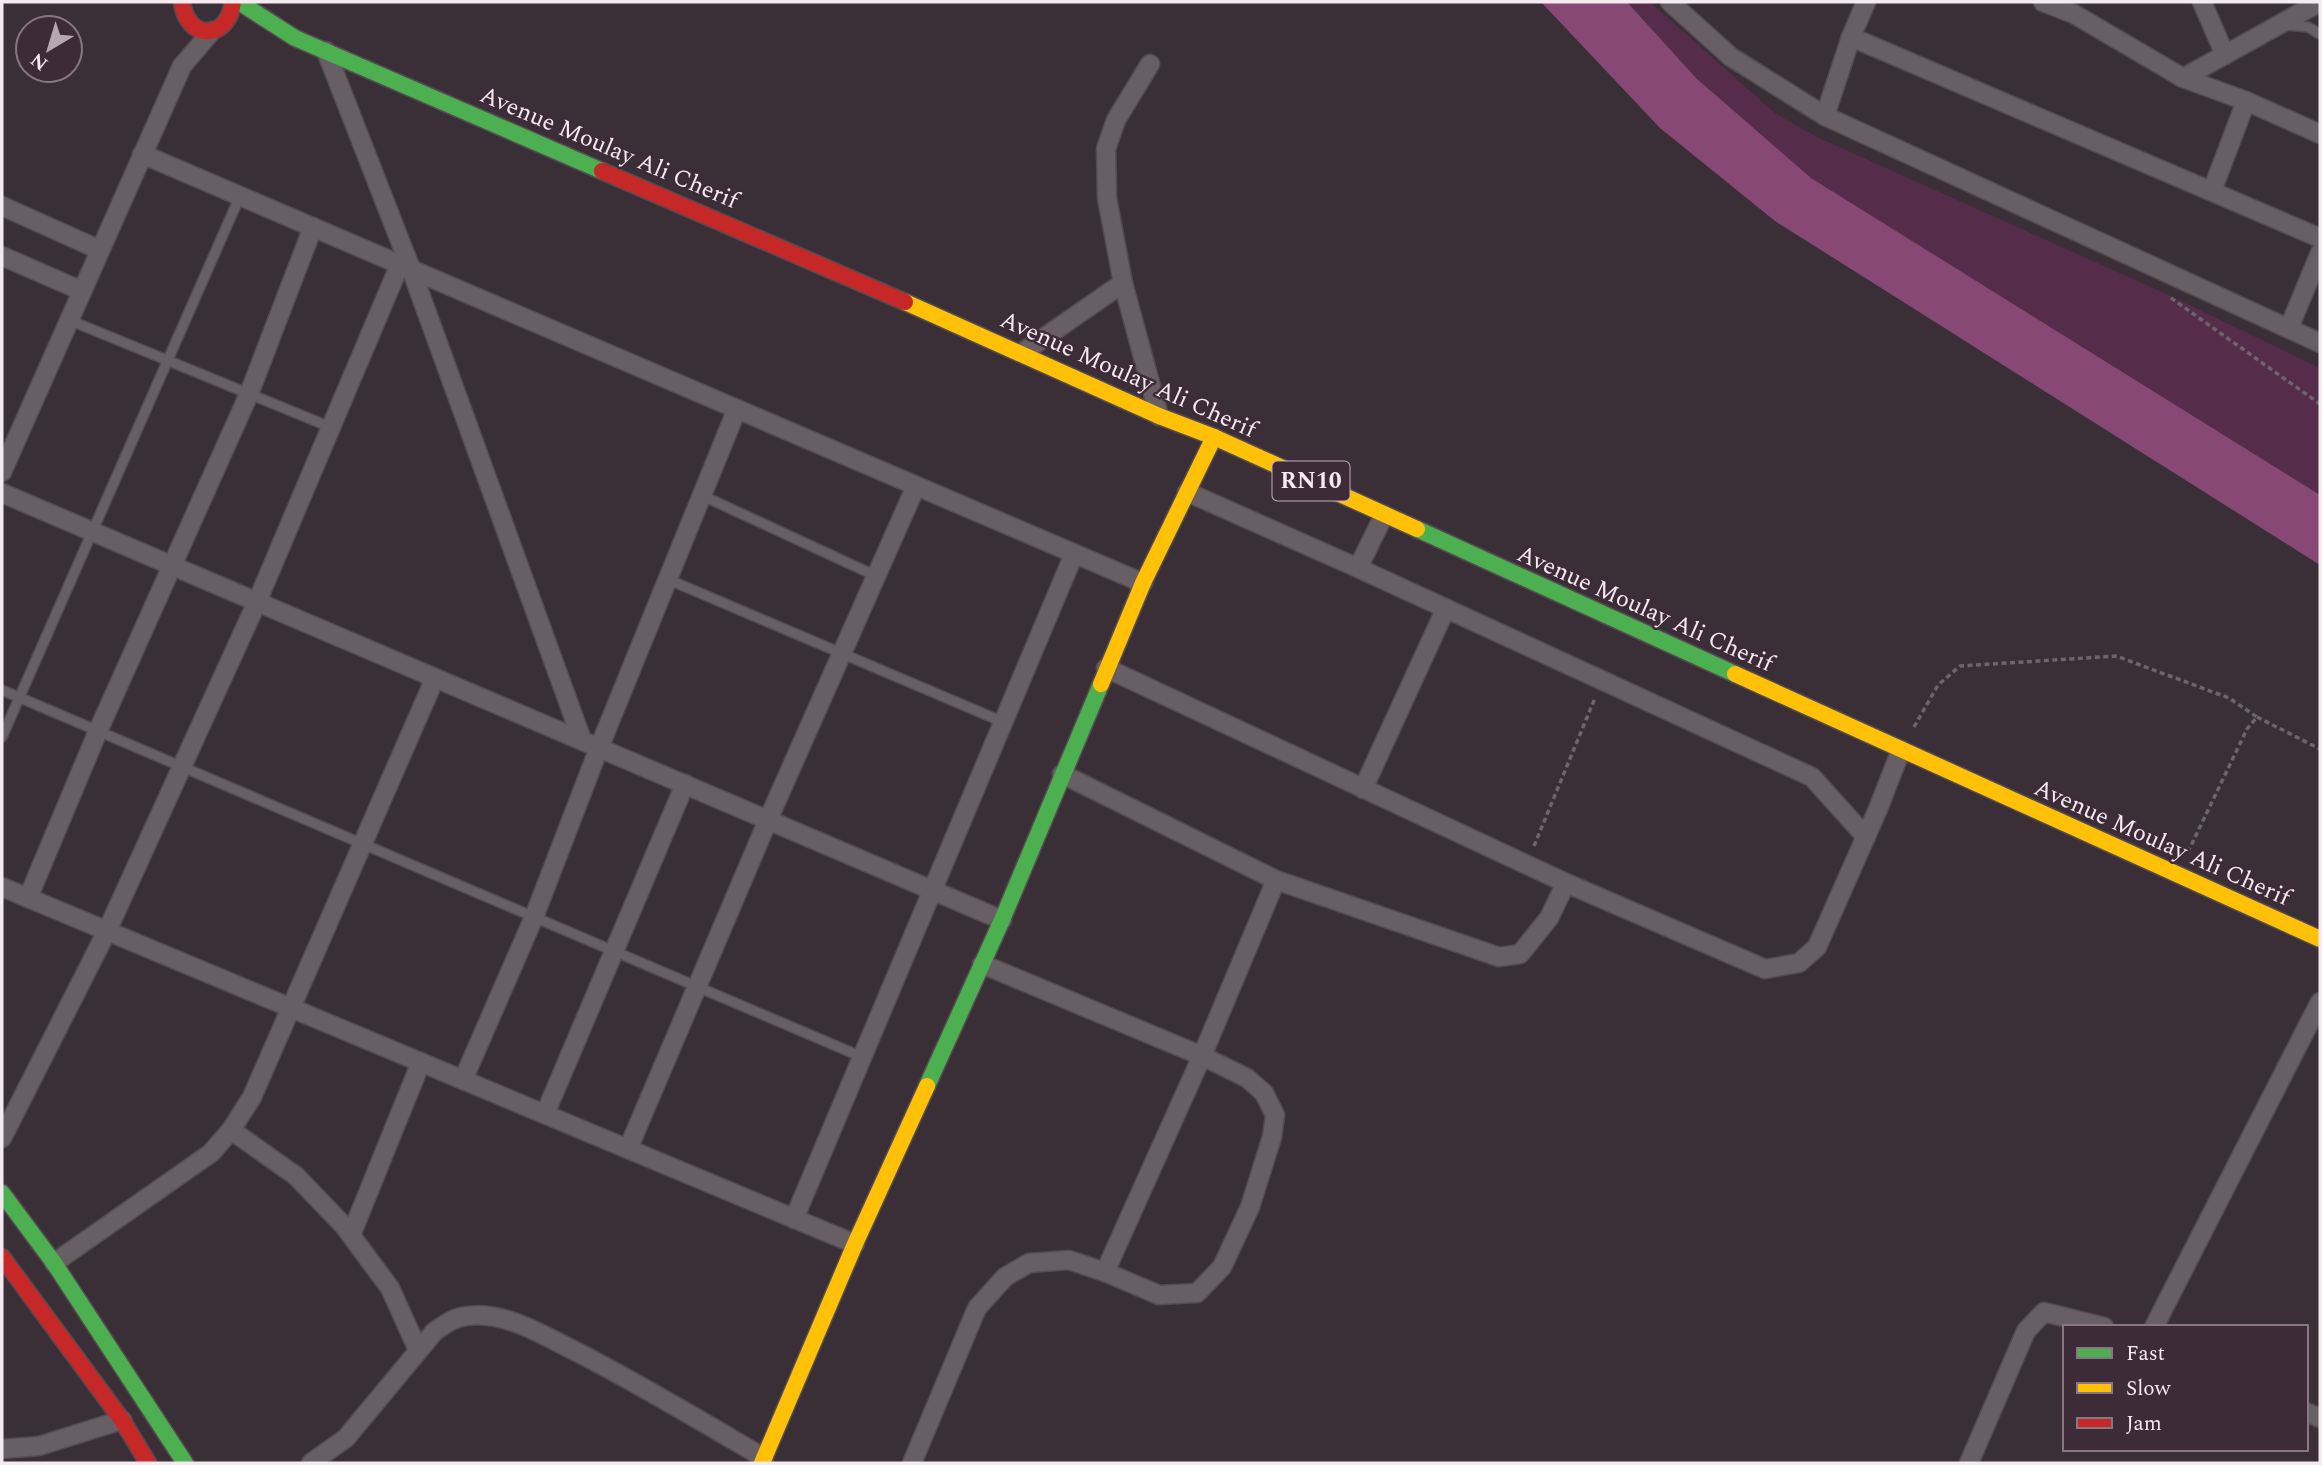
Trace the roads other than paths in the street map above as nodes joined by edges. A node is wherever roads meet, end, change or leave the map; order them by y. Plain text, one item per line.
1 (161, 2) edge
2 (233, 2) edge
3 (239, 2) edge
4 (1670, 2) edge
5 (1866, 2) edge
6 (2043, 2) edge
7 (2202, 2) edge
8 (2317, 3) edge
9 (2076, 8) edge
10 (184, 13) edge
11 (2279, 24) junction
12 (214, 31) junction
13 (237, 31) dead end
14 (259, 33) dead end
15 (2320, 34) edge
16 (1851, 37) junction
17 (295, 38) junction
18 (326, 51) junction
19 (2225, 55) junction
20 (1150, 64) dead end
21 (182, 66) junction
22 (2183, 78) junction
23 (2246, 102) junction
24 (1825, 116) junction
25 (2320, 134) edge
26 (142, 155) junction
27 (2212, 191) junction
28 (240, 196) junction
29 (2, 206) edge
30 (313, 227) junction
31 (2320, 238) edge
32 (100, 250) junction
33 (2320, 253) edge
34 (2, 256) edge
35 (405, 267) junction
36 (1124, 283) junction
37 (82, 291) junction
38 (69, 320) junction
39 (2289, 328) junction
40 (2320, 343) edge
41 (1022, 353) junction
42 (167, 359) junction
43 (249, 394) junction
44 (737, 409) junction
45 (1159, 416) junction
46 (330, 427) junction
47 (1214, 437) junction
48 (8, 439) edge
49 (2, 472) edge
50 (916, 486) junction
51 (1187, 492) junction
52 (2, 493) edge
53 (701, 495) junction
54 (1384, 515) junction
55 (93, 532) junction
56 (1074, 554) junction
57 (172, 565) junction
58 (1358, 568) junction
59 (876, 576) junction
60 (666, 579) junction
61 (1143, 583) junction
62 (257, 601) junction
63 (1446, 608) junction
64 (841, 653) junction
65 (1106, 668) junction
66 (435, 678) junction
67 (2, 690) edge
68 (20, 697) junction
69 (1003, 722) junction
70 (98, 731) junction
71 (2, 737) edge
72 (591, 744) junction
73 (1901, 750) junction
74 (181, 766) junction
75 (1062, 774) junction
76 (685, 784) junction
77 (1363, 789) junction
78 (768, 820) junction
79 (1866, 837) junction
80 (363, 844) junction
81 (1276, 880) junction
82 (1566, 883) junction
83 (2, 887) edge
84 (933, 890) junction
85 (29, 898) junction
86 (534, 917) junction
87 (1002, 920) junction
88 (107, 931) junction
89 (2320, 939) edge
90 (614, 951) junction
91 (982, 964) junction
92 (698, 987) junction
93 (2320, 1002) edge
94 (292, 1008) junction
95 (1202, 1056) junction
96 (862, 1057) junction
97 (421, 1062) junction
98 (463, 1080) junction
99 (545, 1114) junction
100 (231, 1130) junction
101 (2, 1138) edge
102 (628, 1149) junction
103 (2, 1193) edge
104 (794, 1219) junction
105 (351, 1235) junction
106 (855, 1244) junction
107 (2, 1257) edge
108 (54, 1263) junction
109 (1105, 1272) junction
110 (2096, 1325) edge
111 (2155, 1325) edge
112 (418, 1350) junction
113 (122, 1420) junction
114 (2, 1449) edge
115 (763, 1461) edge
116 (148, 1463) edge
117 (185, 1463) edge
118 (312, 1463) edge
119 (912, 1463) edge
120 (1969, 1463) edge

1 - 10 main road
2 - 12 main road
3 - 17 main road, RN10
4 - 24 street
5 - 16 street
6 - 9 street
7 - 19 street
8 - 11 street
9 - 22 street
10 - 12 main road
10 - 21 street
11 - 15 lane
11 - 19 street
12 - 13 main road
12 - 21 street
14 - 17 main road, RN10
16 - 24 street
16 - 27 street
17 - 18 main road, Avenue Moulay Ali Cherif / RN10
18 - 35 street
18 - 41 main road, Avenue Moulay Ali Cherif / RN10
19 - 22 street
20 - 36 street
21 - 26 street
22 - 23 street
23 - 25 street
23 - 27 street
24 - 39 street
26 - 28 street
26 - 32 street
27 - 31 street
28 - 30 street
28 - 42 lane
29 - 32 street
30 - 35 street
30 - 43 street
32 - 37 street
33 - 39 street
34 - 37 street
35 - 44 street
35 - 46 street
35 - 72 street
36 - 41 street
36 - 45 street
37 - 38 street
38 - 42 lane
38 - 48 street
39 - 40 street
41 - 45 main road, Avenue Moulay Ali Cherif / RN10
42 - 43 lane
42 - 55 lane
43 - 46 lane
43 - 57 street
44 - 50 street
44 - 53 street
45 - 47 main road, Avenue Moulay Ali Cherif / RN10
46 - 62 street
47 - 51 main road
47 - 54 main road, Avenue Moulay Ali Cherif / RN10
48 - 49 street
50 - 56 street
50 - 59 street
51 - 58 street
51 - 61 main road
52 - 55 street
53 - 59 lane
53 - 60 street
54 - 58 street
54 - 73 main road, Avenue Moulay Ali Cherif / RN10
55 - 57 street
55 - 68 lane
56 - 61 street
56 - 69 street
57 - 62 street
57 - 70 street
58 - 63 street
59 - 64 street
60 - 64 lane
60 - 72 street
61 - 65 main road
62 - 66 street
62 - 74 street
63 - 77 street
63 - 79 street
64 - 69 lane
64 - 78 street
65 - 75 main road
65 - 77 street
66 - 72 street
66 - 80 street
67 - 68 lane
68 - 70 lane
68 - 71 lane
69 - 84 street
70 - 74 lane
70 - 85 street
72 - 76 street
72 - 86 street
73 - 79 street
73 - 89 main road, Avenue Moulay Ali Cherif / RN10
74 - 80 lane
74 - 88 street
75 - 81 street
75 - 87 main road
76 - 78 street
76 - 90 street
77 - 82 street
78 - 84 street
78 - 92 street
79 - 82 street
80 - 86 lane
80 - 94 street
81 - 82 street
81 - 95 street
83 - 85 street
84 - 87 street
84 - 96 street
85 - 88 street
86 - 90 lane
86 - 98 street
87 - 91 main road
88 - 94 street
88 - 101 street
90 - 92 lane
90 - 99 street
91 - 95 street
91 - 106 main road
92 - 96 lane
92 - 102 street
93 - 111 street
94 - 97 street
94 - 100 street
95 - 109 street
95 - 109 street
96 - 104 street
97 - 98 street
97 - 105 street
98 - 99 street
99 - 102 street
100 - 105 street
100 - 108 street
102 - 104 street
103 - 108 main road
104 - 106 street
105 - 112 street
106 - 115 main road
107 - 113 main road
108 - 117 main road
109 - 119 street
110 - 120 street
112 - 115 street
112 - 118 street
113 - 114 street
113 - 116 main road

